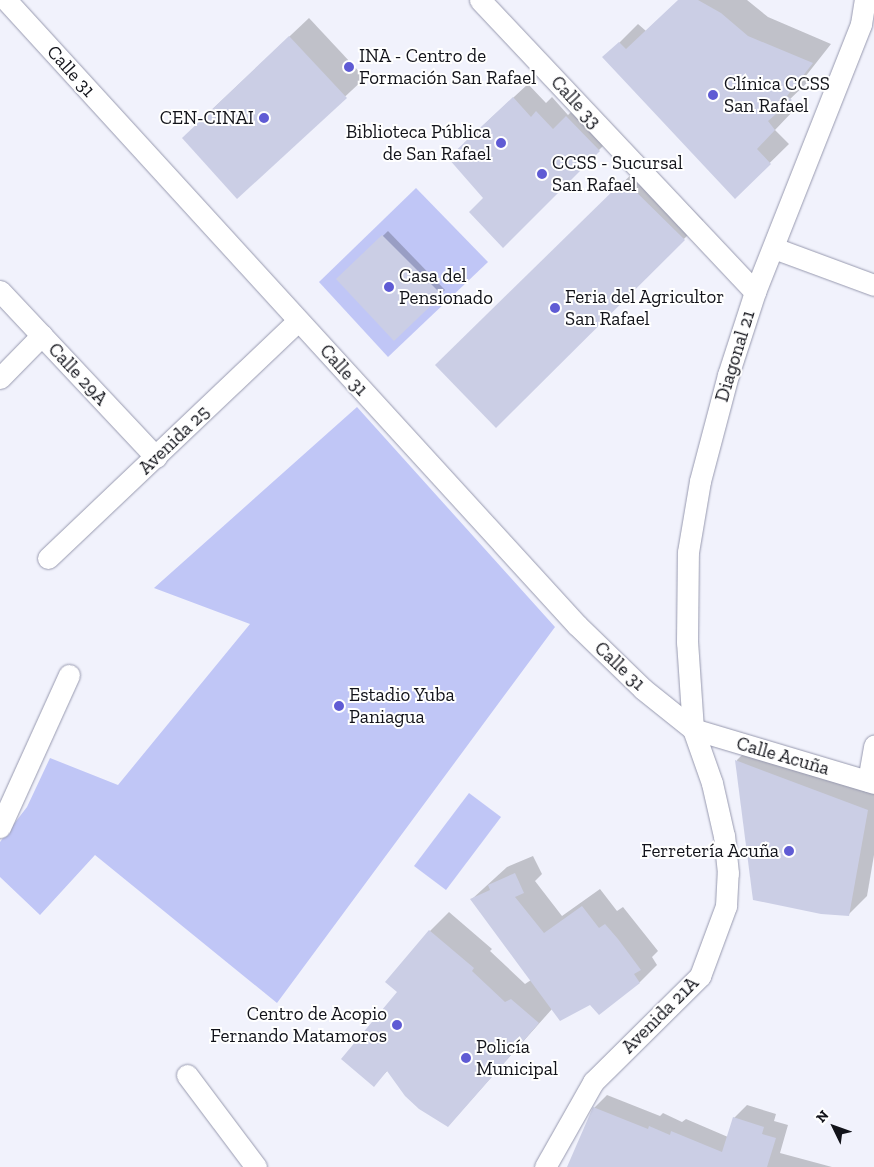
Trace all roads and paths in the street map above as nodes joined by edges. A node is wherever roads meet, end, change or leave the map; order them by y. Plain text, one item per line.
1 (6, 0) edge
2 (480, 0) edge
3 (864, 0) edge
4 (774, 248) junction
5 (874, 286) edge
6 (0, 291) edge
7 (755, 292) junction
8 (298, 321) junction
9 (42, 335) junction
10 (0, 378) edge
11 (156, 457) junction
12 (48, 558) dead end
13 (69, 675) dead end
14 (692, 729) junction
15 (874, 746) edge
16 (871, 782) edge
17 (0, 827) edge
18 (186, 1075) dead end
19 (256, 1167) edge
20 (545, 1167) edge

1 - 8 street, Calle 31
2 - 7 street, Calle 33
3 - 4 street, Diagonal 21
4 - 5 street
4 - 7 street, Diagonal 21
6 - 9 street, Calle 29A
7 - 14 street, Diagonal 21
8 - 11 street, Avenida 25
8 - 14 street, Calle 31
9 - 10 street
9 - 11 street, Calle 29A
11 - 12 street, Avenida 25
13 - 17 street
14 - 16 street, Calle Acuña
14 - 20 street, Avenida 21A
15 - 16 street
18 - 19 street

